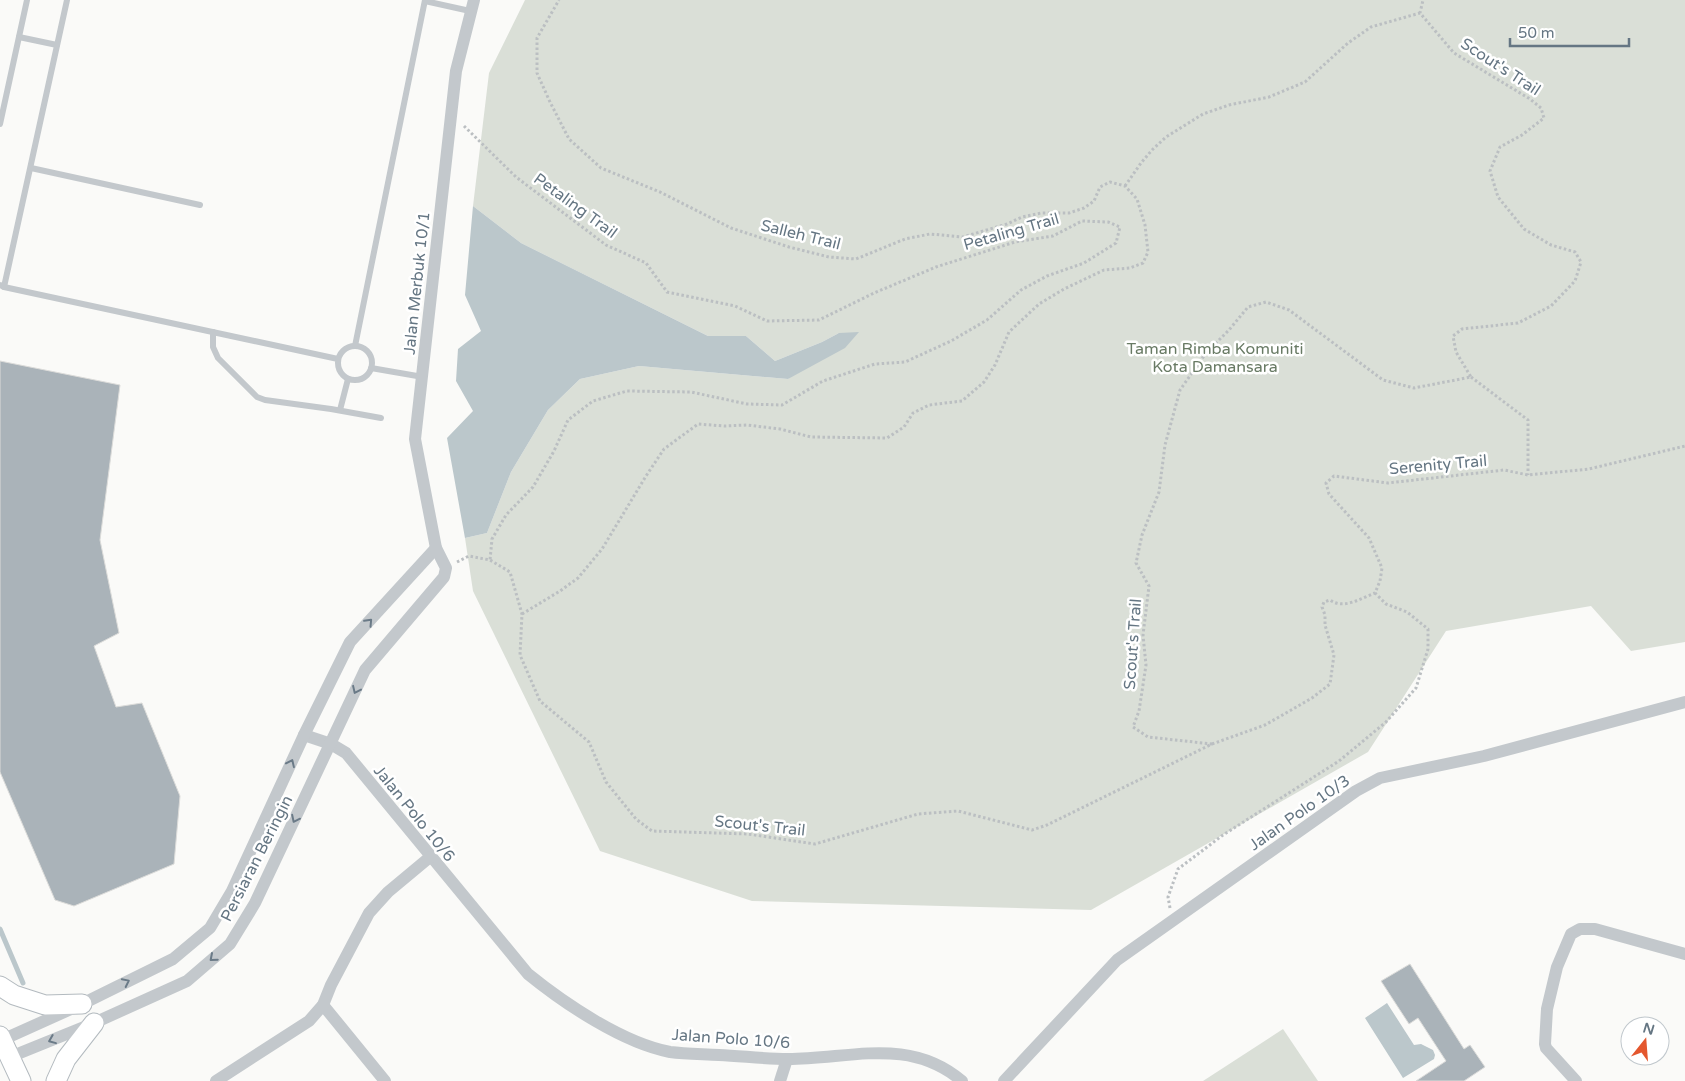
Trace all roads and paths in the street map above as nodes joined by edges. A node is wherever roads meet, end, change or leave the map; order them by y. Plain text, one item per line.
1 (27, 0) edge
2 (67, 0) edge
3 (559, 0) edge
4 (1423, 0) edge
5 (425, 1) edge
6 (472, 5) edge
7 (1420, 13) junction
8 (19, 36) junction
9 (58, 45) junction
10 (451, 114) junction
11 (0, 124) edge
12 (31, 168) junction
13 (1125, 186) junction
14 (200, 205) dead end
15 (2, 286) edge
16 (213, 332) junction
17 (355, 346) junction
18 (338, 360) junction
19 (371, 368) junction
20 (423, 377) junction
21 (1471, 377) junction
22 (348, 379) junction
23 (340, 410) junction
24 (381, 418) dead end
25 (1685, 446) edge
26 (1528, 475) junction
27 (436, 548) junction
28 (490, 560) junction
29 (446, 568) junction
30 (1375, 593) junction
31 (522, 614) junction
32 (1685, 702) edge
33 (304, 735) junction
34 (331, 744) junction
35 (1212, 744) junction
36 (430, 857) junction
37 (1172, 921) junction
38 (1685, 954) edge
39 (0, 986) edge
40 (82, 1004) junction
41 (323, 1005) junction
42 (94, 1023) junction
43 (2, 1048) edge
44 (787, 1059) junction
45 (7, 1081) edge
46 (21, 1081) edge
47 (56, 1081) edge
48 (216, 1081) edge
49 (385, 1081) edge
50 (780, 1081) edge
51 (962, 1081) edge
52 (1004, 1081) edge
53 (1576, 1081) edge

1 - 8 lane
2 - 9 lane
3 - 13 path, Salleh Trail
4 - 7 path
5 - 6 lane
5 - 17 lane
6 - 10 street, Jalan Merbuk 10/1
7 - 13 path
7 - 21 path, Scout's Trail
8 - 9 lane
8 - 11 lane
9 - 12 lane
10 - 20 street, Jalan Merbuk 10/1
10 - 28 path, Petaling Trail
12 - 14 lane
12 - 15 lane
13 - 31 path
15 - 16 lane
16 - 18 lane
16 - 23 lane
17 - 18 lane
17 - 19 lane
18 - 22 lane
19 - 20 lane
19 - 22 lane
20 - 27 street, Jalan Merbuk 10/1
21 - 26 path
21 - 35 path, Scout's Trail
22 - 23 lane
23 - 24 lane
25 - 26 path, Serenity Trail
26 - 30 path, Serenity Trail
27 - 29 street, Jalan Merbuk 10/1
33 -> 27 street, Persiaran Beringin
28 - 29 path, Scout's Trail
28 - 31 path, Scout's Trail
29 -> 34 street, Persiaran Beringin
30 - 35 path
30 - 37 path
31 - 35 path, Scout's Trail
32 - 37 street, Jalan Polo 10/3
33 - 34 street
40 -> 33 street, Persiaran Beringin
34 - 36 street, Jalan Polo 10/6
34 -> 42 street, Persiaran Beringin
36 - 41 street
36 - 44 street, Jalan Polo 10/6
37 - 52 street, Jalan Polo 10/3
38 - 53 street
39 - 40 main road
40 - 43 street, Persiaran Beringin
41 - 48 street
41 - 49 street
42 -> 43 street, Persiaran Beringin
42 - 47 main road
43 - 45 main road
43 - 46 main road
44 - 50 street
44 - 51 street, Jalan Polo 10/6

